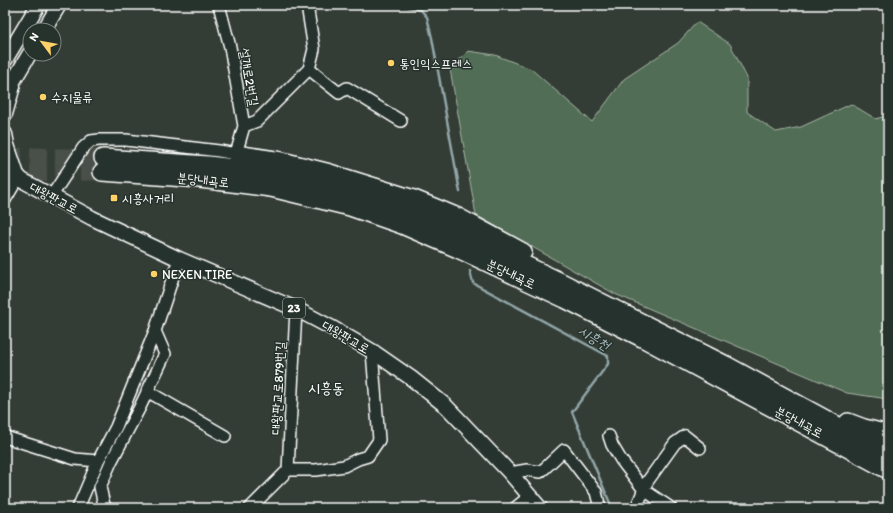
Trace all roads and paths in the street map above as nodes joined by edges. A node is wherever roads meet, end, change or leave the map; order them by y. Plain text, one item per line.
1 (59, 5) edge
2 (219, 5) edge
3 (307, 5) edge
4 (35, 9) edge
5 (49, 22) edge
6 (5, 48) edge
7 (5, 60) edge
8 (25, 62) edge
9 (309, 68) junction
10 (15, 78) junction
11 (5, 95) edge
12 (5, 114) edge
13 (401, 121) dead end
14 (244, 126) junction
15 (5, 134) edge
16 (236, 154) junction
17 (9, 176) edge
18 (51, 197) junction
19 (5, 200) edge
20 (179, 259) junction
21 (580, 292) junction
22 (296, 309) junction
23 (155, 331) junction
24 (372, 351) junction
25 (148, 391) junction
26 (794, 401) junction
27 (888, 434) edge
28 (225, 436) dead end
29 (609, 436) dead end
30 (5, 437) edge
31 (700, 448) dead end
32 (888, 453) edge
33 (98, 461) junction
34 (288, 470) junction
35 (888, 470) edge
36 (510, 474) junction
37 (644, 490) junction
38 (530, 496) junction
39 (105, 507) edge
40 (78, 508) edge
41 (250, 508) edge
42 (515, 508) edge
43 (540, 508) edge
44 (600, 508) edge
45 (636, 508) edge
46 (670, 508) edge

1 - 5 main road
2 - 14 street, 설개로2번길
3 - 9 street
4 - 6 main road
4 - 7 main road
8 - 10 main road
9 - 13 street
9 - 14 street
10 - 11 main road
10 - 12 main road
14 - 16 street, 설개로2번길
15 - 17 main road
16 - 18 street
16 - 21 highway
17 - 18 main road, 대왕판교로 / 23
17 - 19 street
18 - 20 main road, 대왕판교로 / 23
20 - 22 main road, 대왕판교로 / 23
20 - 23 street
21 - 26 highway, 분당내곡로
21 - 35 highway, 분당내곡로
22 - 24 main road, 대왕판교로 / 23
22 - 34 street, 대왕판교로879번길
23 - 25 street
23 - 33 street
24 - 34 street
24 - 36 main road, 대왕판교로 / 23
25 - 28 street
25 - 39 street
26 - 27 highway
26 - 32 highway, 분당내곡로
29 - 37 street
30 - 33 street
31 - 37 street
33 - 40 street
34 - 41 street
36 - 38 main road, 대왕판교로 / 23
36 - 44 street
37 - 45 street
37 - 46 street
38 - 42 street
38 - 43 main road, 대왕판교로 / 23

